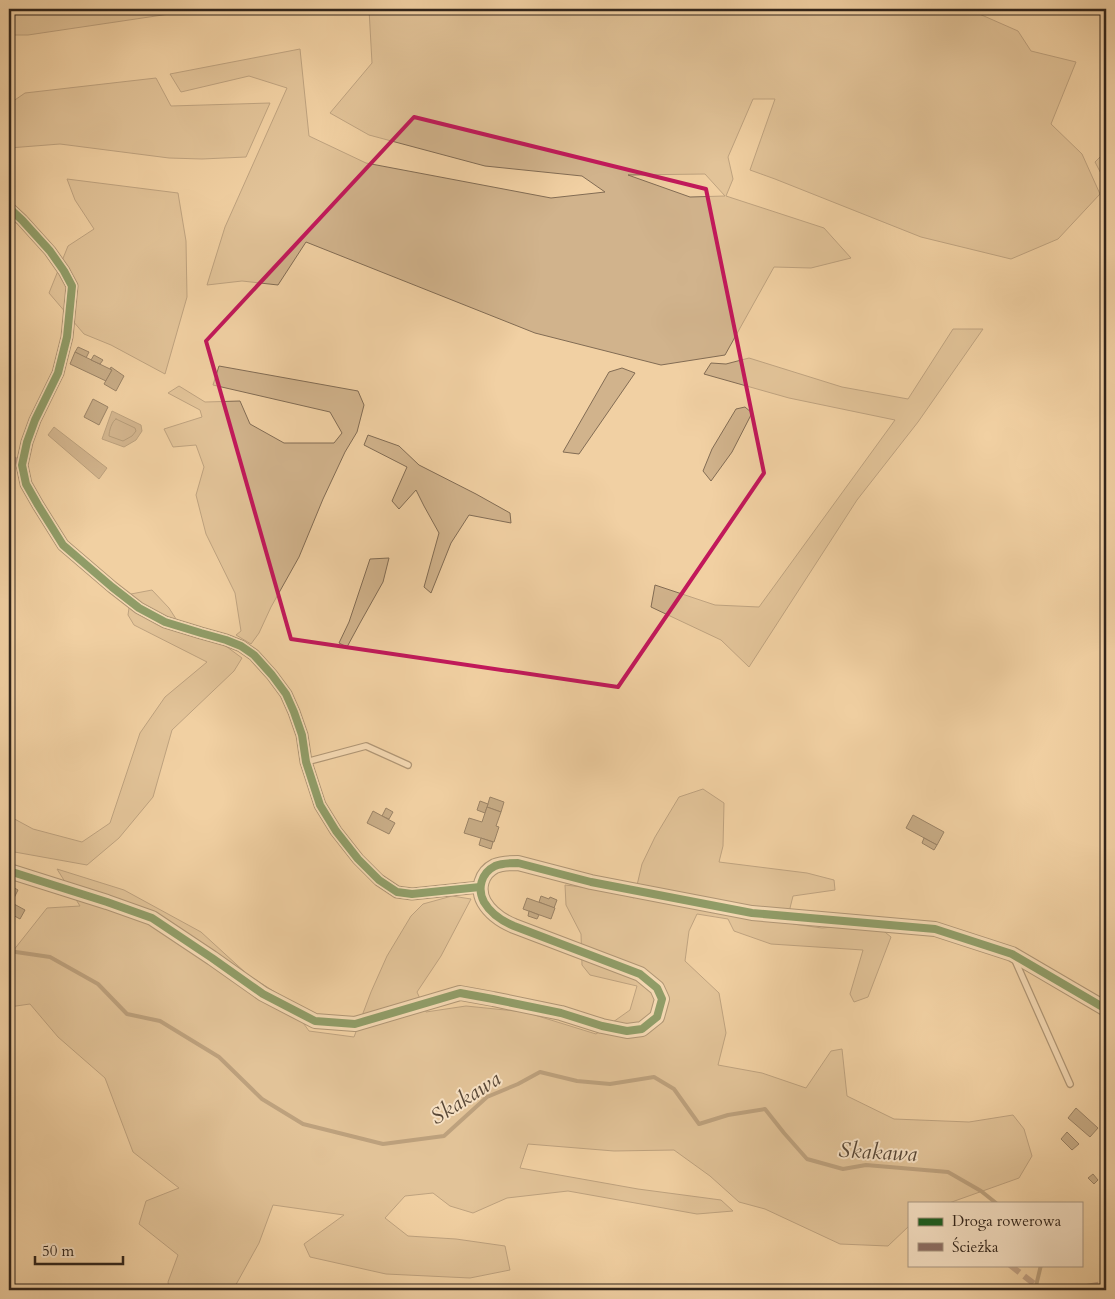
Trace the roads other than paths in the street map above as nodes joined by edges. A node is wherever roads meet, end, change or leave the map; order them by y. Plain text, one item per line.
1 (9, 208) edge
2 (306, 762) junction
3 (408, 765) dead end
4 (9, 871) edge
5 (480, 887) junction
6 (1012, 954) junction
7 (1106, 1009) edge
8 (1070, 1084) dead end

1 - 2 street
2 - 3 lane
2 - 5 street
4 - 5 street
5 - 6 street
6 - 7 street
6 - 8 lane

